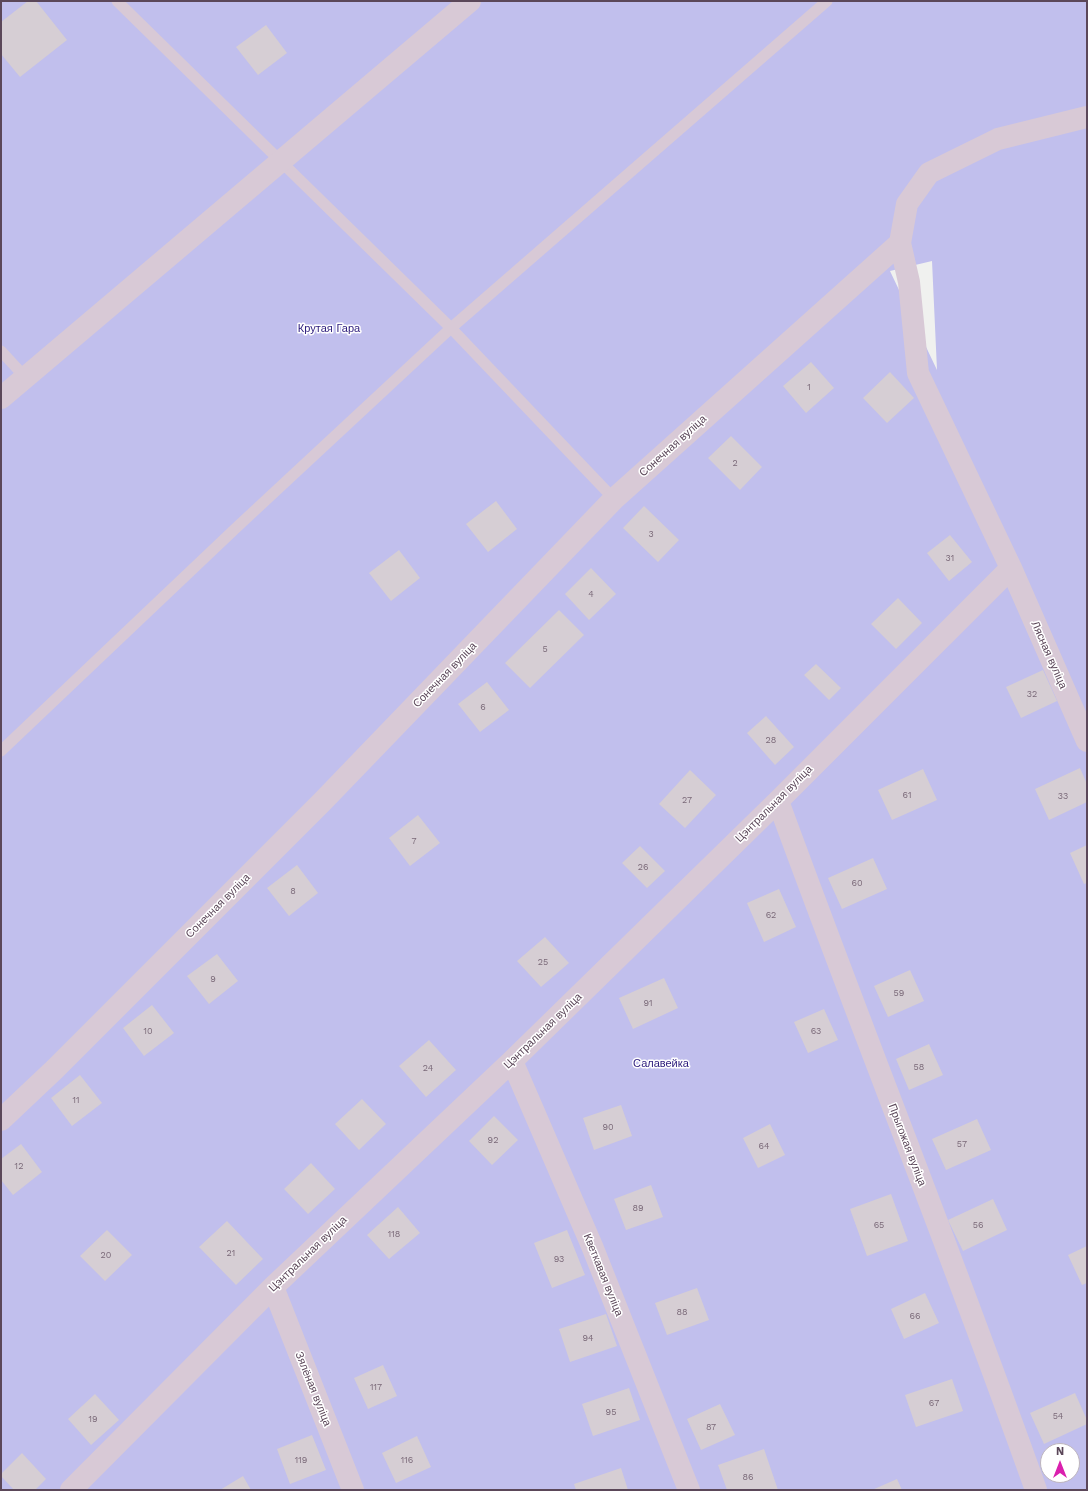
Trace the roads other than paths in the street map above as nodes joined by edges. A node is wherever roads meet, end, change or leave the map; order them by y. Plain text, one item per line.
1 (117, 1) edge
2 (470, 1) edge
3 (827, 1) edge
4 (1087, 117) edge
5 (282, 162) junction
6 (900, 243) junction
7 (451, 328) junction
8 (1, 351) edge
9 (25, 377) junction
10 (1, 398) edge
11 (614, 499) junction
12 (1011, 568) junction
13 (1087, 741) edge
14 (1, 751) edge
15 (778, 801) junction
16 (512, 1062) junction
17 (1, 1120) edge
18 (273, 1287) junction
19 (71, 1490) edge
20 (353, 1490) edge
21 (689, 1490) edge
22 (1036, 1490) edge

1 - 5 lane
2 - 5 street
3 - 7 lane
4 - 6 street
5 - 7 lane
5 - 9 street
6 - 11 street, Сонечная вуліца
6 - 12 street, Лясная вуліца
7 - 11 lane
7 - 14 lane
8 - 9 lane
9 - 10 street
11 - 17 street, Сонечная вуліца
12 - 13 street, Лясная вуліца
12 - 15 street, Цэнтральная вуліца
15 - 16 street, Цэнтральная вуліца
15 - 22 street, Прыгожая вуліца
16 - 18 street, Цэнтральная вуліца
16 - 21 street, Кветкавая вуліца
18 - 19 street, Цэнтральная вуліца
18 - 20 street, Зялёная вуліца

